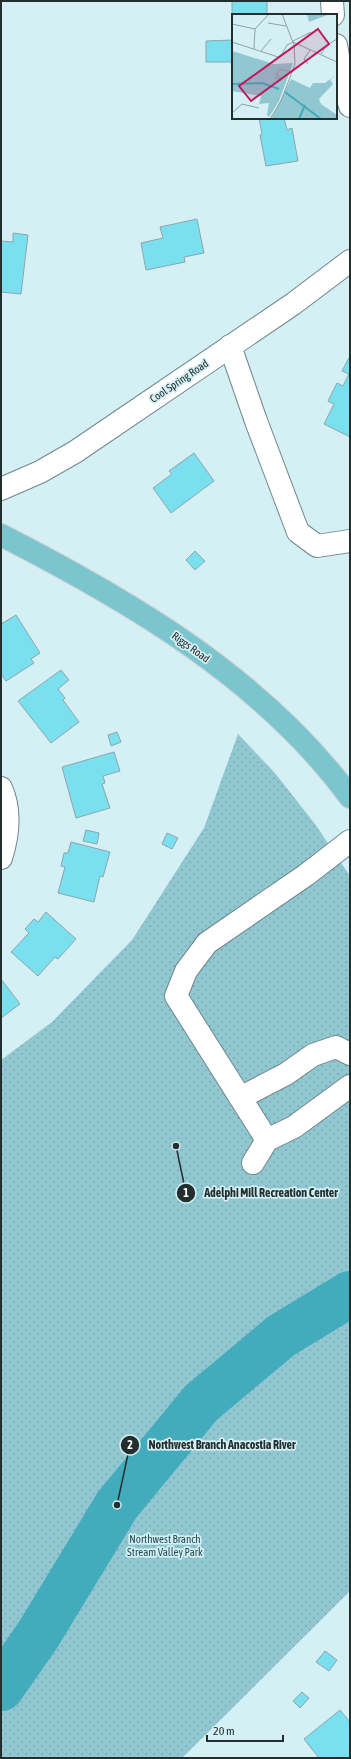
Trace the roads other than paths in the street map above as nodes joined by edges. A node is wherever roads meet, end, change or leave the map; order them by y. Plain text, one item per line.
1 (332, 1) edge
2 (333, 14) edge
3 (337, 51) edge
4 (350, 106) edge
5 (350, 261) edge
6 (230, 346) junction
7 (1, 489) edge
8 (1, 535) edge
9 (350, 541) edge
10 (1, 788) edge
11 (350, 797) edge
12 (350, 841) edge
13 (1, 858) edge
14 (350, 1054) edge
15 (350, 1086) edge
16 (240, 1098) junction
17 (266, 1140) junction
18 (253, 1163) dead end

1 - 2 street
3 - 4 street
5 - 6 street, Cool Spring Road
6 - 7 street, Cool Spring Road
6 - 9 street
8 - 11 main road, Riggs Road
10 - 13 street
12 - 16 street
14 - 16 street
15 - 17 street
16 - 17 street
17 - 18 street

